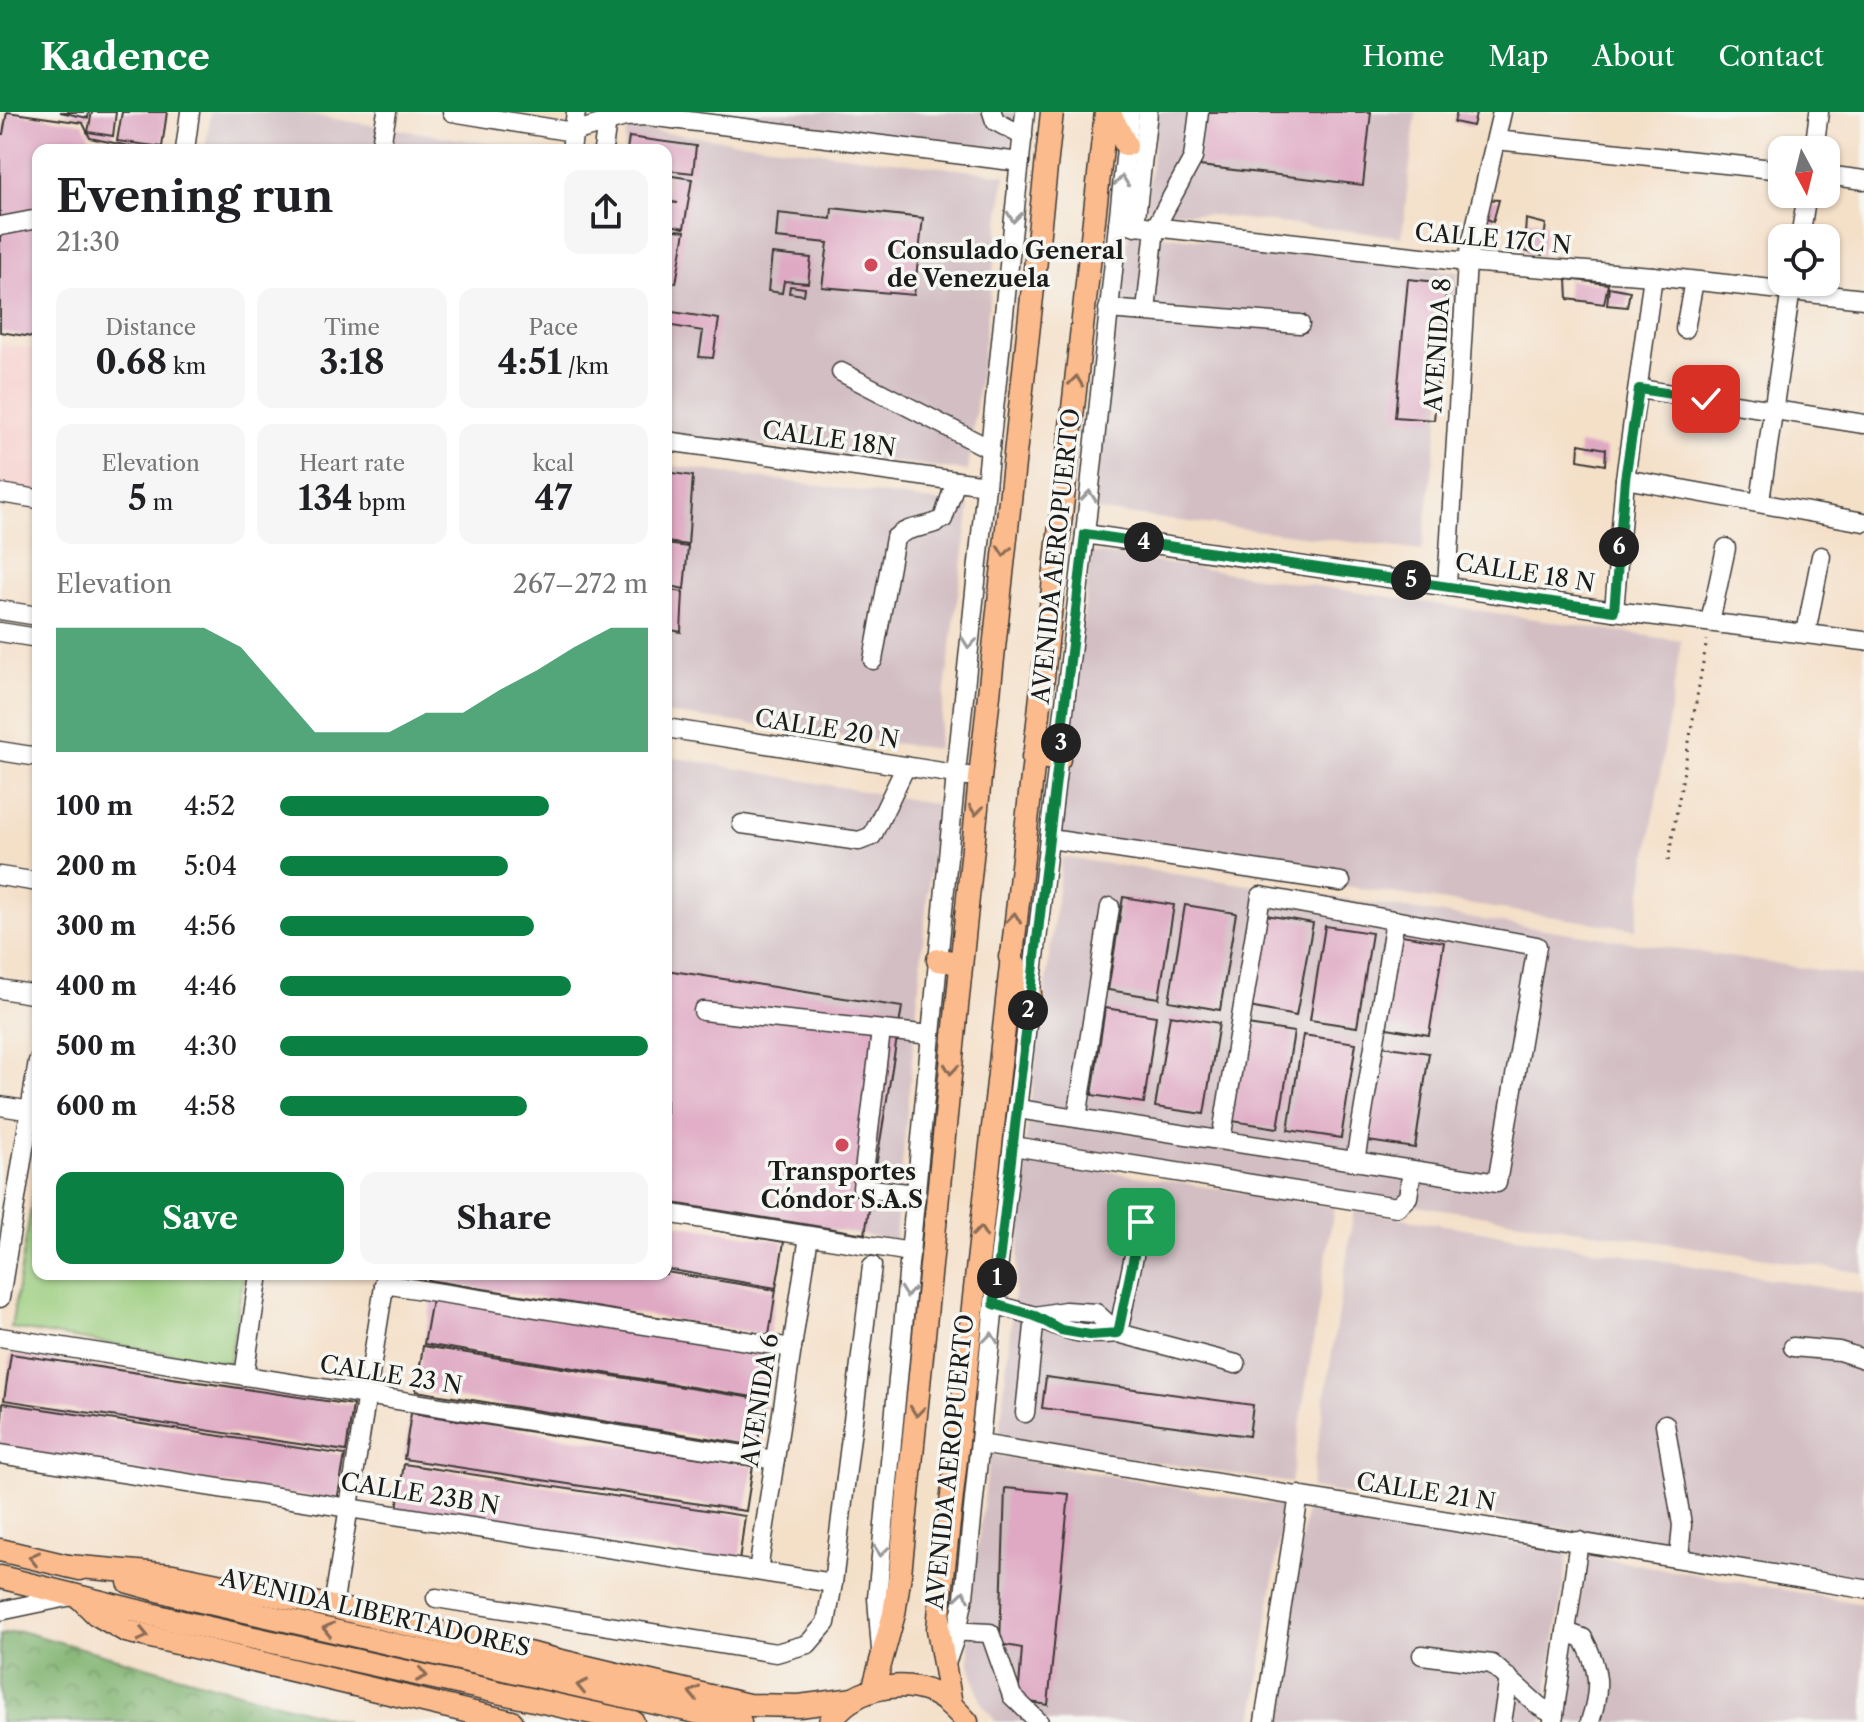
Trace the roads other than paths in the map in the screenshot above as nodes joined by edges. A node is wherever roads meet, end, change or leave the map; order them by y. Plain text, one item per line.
1 (190, 112) edge
2 (387, 112) edge
3 (452, 112) edge
4 (576, 112) edge
5 (992, 112) edge
6 (1025, 112) edge
7 (1052, 112) edge
8 (1108, 112) edge
9 (1130, 112) edge
10 (1148, 112) edge
11 (1199, 112) edge
12 (1502, 112) edge
13 (1819, 112) edge
14 (608, 117) edge
15 (1023, 136) junction
16 (1816, 136) edge
17 (1496, 140) junction
18 (572, 141) edge
19 (186, 144) edge
20 (381, 144) edge
21 (604, 144) edge
22 (1126, 145) junction
23 (1020, 162) junction
24 (1768, 169) edge
25 (1840, 177) edge
26 (1864, 180) edge
27 (32, 220) edge
28 (1126, 224) junction
29 (1, 226) edge
30 (1155, 228) junction
31 (1467, 262) junction
32 (1653, 276) junction
33 (1694, 281) junction
34 (1768, 286) edge
35 (1840, 295) edge
36 (1791, 296) edge
37 (1864, 299) edge
38 (1108, 309) junction
39 (1146, 311) junction
40 (1300, 324) dead end
41 (1685, 329) dead end
42 (841, 372) dead end
43 (1639, 389) junction
44 (1773, 409) junction
45 (1864, 424) edge
46 (672, 442) edge
47 (990, 449) junction
48 (1625, 479) junction
49 (956, 481) junction
50 (986, 485) junction
51 (0, 493) edge
52 (32, 498) edge
53 (1760, 501) junction
54 (1864, 522) edge
55 (1085, 534) junction
56 (1726, 548) dead end
57 (1821, 556) dead end
58 (1447, 585) junction
59 (0, 610) edge
60 (1614, 611) junction
61 (32, 615) edge
62 (1710, 622) junction
63 (0, 632) edge
64 (1806, 633) junction
65 (32, 637) edge
66 (1864, 641) edge
67 (873, 660) dead end
68 (672, 729) edge
69 (0, 751) edge
70 (32, 756) edge
71 (1033, 757) junction
72 (1059, 759) junction
73 (906, 766) junction
74 (956, 774) junction
75 (980, 778) junction
76 (742, 824) dead end
77 (1050, 839) junction
78 (0, 876) edge
79 (32, 881) edge
80 (1341, 882) dead end
81 (1110, 907) dead end
82 (1395, 920) junction
83 (1010, 957) junction
84 (950, 962) junction
85 (0, 989) edge
86 (1030, 993) junction
87 (32, 994) edge
88 (703, 1011) dead end
89 (881, 1031) junction
90 (931, 1035) junction
91 (0, 1106) edge
92 (1018, 1109) junction
93 (32, 1112) edge
94 (1077, 1118) junction
95 (32, 1120) edge
96 (1221, 1140) junction
97 (1013, 1146) junction
98 (1355, 1161) junction
99 (1412, 1170) junction
100 (917, 1194) junction
101 (672, 1214) edge
102 (1141, 1222) dead end
103 (6, 1223) edge
104 (809, 1236) junction
105 (911, 1252) junction
106 (872, 1266) dead end
107 (258, 1280) edge
108 (385, 1280) edge
109 (391, 1280) edge
110 (0, 1298) edge
111 (994, 1304) junction
112 (1035, 1316) junction
113 (1118, 1333) junction
114 (0, 1337) edge
115 (1793, 1347) dead end
116 (792, 1348) junction
117 (1864, 1359) edge
118 (1236, 1364) dead end
119 (244, 1376) junction
120 (367, 1396) junction
121 (1025, 1413) dead end
122 (1665, 1424) dead end
123 (980, 1444) junction
124 (0, 1454) edge
125 (775, 1460) junction
126 (1299, 1495) junction
127 (349, 1508) junction
128 (1579, 1541) junction
129 (0, 1550) edge
130 (1679, 1558) junction
131 (68, 1566) junction
132 (758, 1571) junction
133 (0, 1577) edge
134 (833, 1583) junction
135 (1864, 1589) edge
136 (77, 1595) junction
137 (436, 1598) dead end
138 (333, 1607) junction
139 (0, 1611) edge
140 (948, 1630) junction
141 (1566, 1632) junction
142 (1422, 1655) dead end
143 (882, 1660) junction
144 (1509, 1678) junction
145 (864, 1694) junction
146 (951, 1704) junction
147 (1553, 1718) edge
148 (512, 1722) edge
149 (633, 1722) edge
150 (740, 1722) edge
151 (830, 1722) edge
152 (967, 1722) edge
153 (1039, 1722) edge
154 (1264, 1722) edge
155 (1502, 1722) edge
156 (1590, 1722) edge

1 - 19 street
2 - 20 street
3 - 18 street
4 - 18 street
5 - 15 street
6 - 15 street, AVENIDA AEROPUERTO
7 -> 75 main road, AVENIDA AEROPUERTO
8 - 22 main road
71 -> 8 main road, AVENIDA AEROPUERTO
9 - 22 street, AVENIDA AEROPUERTO
10 - 28 street
11 - 30 street
12 - 17 street, AVENIDA 8
13 - 16 street
14 - 18 street
14 - 21 street
14 - 23 street
15 - 23 street, AVENIDA AEROPUERTO
17 - 24 street
17 - 31 street, AVENIDA 8
28 -> 22 street, AVENIDA AEROPUERTO
23 -> 47 street, AVENIDA AEROPUERTO
25 - 26 street
27 - 29 street
28 - 30 street, CALLE 17C N
28 - 38 street, AVENIDA AEROPUERTO
30 - 31 street, CALLE 17C N
30 - 39 street
31 - 32 street, CALLE 17C N
31 - 58 street, AVENIDA 8
32 - 33 street, CALLE 17C N
32 - 43 street
33 - 34 street, CALLE 17C N
33 - 41 street
35 - 37 street, CALLE 17C N
36 - 44 street
38 - 39 street
55 -> 38 street, AVENIDA AEROPUERTO
39 - 40 street
42 - 47 street
43 - 44 street
43 - 48 street
44 - 45 street
44 - 53 street
46 - 49 street, CALLE 18N
47 - 50 street, AVENIDA AEROPUERTO
48 - 53 street
48 - 60 street
49 - 50 street, CALLE 18N
49 - 67 street
50 -> 74 street, AVENIDA AEROPUERTO
51 - 52 street
53 - 54 street
55 - 58 street, CALLE 18 N
55 - 72 street, AVENIDA AEROPUERTO
56 - 62 street
57 - 64 street
58 - 60 street, CALLE 18 N
59 - 61 street
60 - 62 street, CALLE 18 N
62 - 64 street, CALLE 18 N
63 - 65 street
64 - 66 street, CALLE 18 N
68 - 73 street, CALLE 20 N
69 - 70 street
71 - 72 main road
83 -> 71 main road, AVENIDA AEROPUERTO
72 - 77 street, AVENIDA AEROPUERTO
73 - 74 street, CALLE 20 N
73 - 76 street
74 - 75 street, CALLE 20 N
74 - 84 street, AVENIDA AEROPUERTO
75 -> 84 main road, AVENIDA AEROPUERTO
77 - 80 street
77 - 86 street, AVENIDA AEROPUERTO
78 - 79 street
81 - 94 street
82 - 96 street
82 - 98 street
82 - 99 street
83 - 86 main road
140 -> 83 main road, AVENIDA AEROPUERTO
84 - 90 street, AVENIDA AEROPUERTO
84 -> 143 main road, AVENIDA AEROPUERTO
85 - 87 street
86 - 92 street, AVENIDA AEROPUERTO
88 - 89 street
89 - 90 street
89 - 100 street
90 - 100 street, AVENIDA AEROPUERTO
91 - 93 street
92 - 94 street
92 - 97 street, AVENIDA AEROPUERTO
94 - 96 street
95 - 103 street
96 - 98 street
97 - 99 street
97 - 111 street, AVENIDA AEROPUERTO
98 - 99 street
100 - 105 street, AVENIDA AEROPUERTO
101 - 104 street
102 - 113 street
103 - 110 street
104 - 105 street
104 - 116 street, AVENIDA 6
105 -> 143 street, AVENIDA AEROPUERTO
106 - 134 street
107 - 119 street
108 - 120 street
109 - 116 street
111 - 112 street
123 -> 111 street, AVENIDA AEROPUERTO
112 - 113 street
112 - 121 street
113 - 118 street
114 - 119 street, CALLE 23 N
115 - 117 street
116 - 125 street, AVENIDA 6
119 - 120 street, CALLE 23 N
120 - 125 street, CALLE 23 N
120 - 127 street
122 - 130 street
123 - 126 street, CALLE 21 N
140 -> 123 street, AVENIDA AEROPUERTO
124 - 127 street, CALLE 23B N
125 - 132 street, AVENIDA 6
126 - 128 street, CALLE 21 N
126 - 154 street
127 - 132 street, CALLE 23B N
127 - 138 street
128 - 130 street, CALLE 21 N
128 - 141 street
131 -> 129 main road, AVENIDA LIBERTADORES
130 - 135 street, CALLE 21 N
131 - 138 main road
150 -> 131 main road, AVENIDA LIBERTADORES
132 - 134 street, CALLE 23B N
133 - 136 main road, AVENIDA LIBERTADORES
134 - 137 street
136 - 139 street
136 -> 148 main road
136 -> 149 main road, AVENIDA LIBERTADORES
145 -> 138 main road
140 - 146 main road, AVENIDA AEROPUERTO
140 - 153 street
141 - 147 street
141 - 156 street
142 - 144 street
143 - 145 main road, AVENIDA AEROPUERTO
144 - 147 street
144 - 155 street
145 - 146 main road
145 - 151 main road
146 - 152 main road

